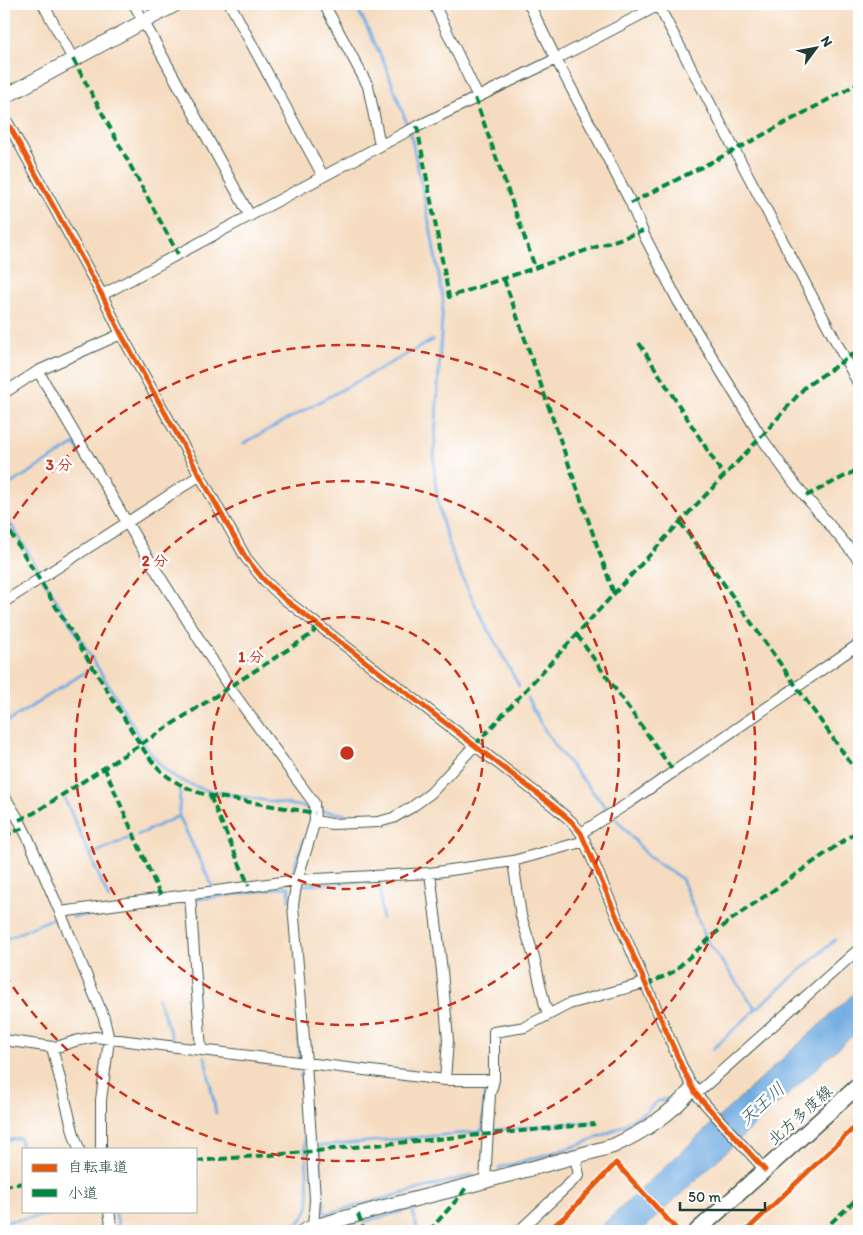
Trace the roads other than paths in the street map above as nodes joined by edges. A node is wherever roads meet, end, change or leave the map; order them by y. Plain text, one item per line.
1 (43, 4) edge
2 (134, 4) edge
3 (176, 4) edge
4 (230, 4) edge
5 (324, 4) edge
6 (434, 4) edge
7 (529, 4) edge
8 (660, 4) edge
9 (143, 21) junction
10 (73, 59) junction
11 (556, 59) junction
12 (4, 97) edge
13 (478, 97) junction
14 (4, 116) edge
15 (380, 145) junction
16 (323, 176) junction
17 (250, 216) junction
18 (102, 295) junction
19 (120, 334) junction
20 (38, 371) junction
21 (859, 385) edge
22 (4, 393) edge
23 (199, 476) junction
24 (127, 522) junction
25 (859, 560) edge
26 (4, 602) edge
27 (859, 644) edge
28 (475, 745) junction
29 (4, 796) edge
30 (316, 821) junction
31 (583, 837) junction
32 (513, 861) junction
33 (430, 873) junction
34 (297, 880) junction
35 (190, 895) junction
36 (60, 912) junction
37 (859, 949) edge
38 (645, 984) junction
39 (549, 1014) junction
40 (4, 1040) edge
41 (109, 1040) junction
42 (52, 1047) junction
43 (202, 1050) junction
44 (306, 1063) junction
45 (445, 1080) junction
46 (494, 1080) junction
47 (859, 1085) edge
48 (695, 1091) junction
49 (79, 1148) edge
50 (101, 1148) edge
51 (575, 1157) junction
52 (765, 1170) junction
53 (485, 1181) junction
54 (108, 1212) edge
55 (309, 1229) edge
56 (112, 1231) edge
57 (519, 1231) edge
58 (697, 1231) edge

1 - 10 street
2 - 9 street
3 - 9 street
4 - 16 street
5 - 15 street
6 - 13 street
7 - 11 street
8 - 11 street
8 - 21 street
9 - 10 street
9 - 17 street
10 - 12 street
11 - 13 street
11 - 25 street
13 - 15 street
14 - 18 street
15 - 16 street
16 - 17 street
17 - 18 street
18 - 19 street
19 - 20 street
19 - 23 street
20 - 22 street
20 - 24 street
23 - 24 street
23 - 28 street
24 - 26 street
24 - 30 street
27 - 31 street
28 - 30 street
28 - 31 street
29 - 36 street
30 - 34 street
31 - 32 street
31 - 38 street
32 - 33 street
32 - 39 street
33 - 34 street
33 - 45 street
34 - 35 street
34 - 44 street
35 - 36 street
35 - 43 street
36 - 41 street
37 - 48 street
38 - 39 street
38 - 48 street
39 - 46 street
40 - 42 street
41 - 42 street
41 - 43 street
41 - 50 street
42 - 49 street
43 - 44 street
44 - 45 street
44 - 55 street
45 - 46 street
46 - 53 street
47 - 52 main road, 北方多度線
48 - 51 street
48 - 52 street
51 - 53 street
51 - 57 street
52 - 58 main road, 北方多度線
53 - 55 street
54 - 56 street

